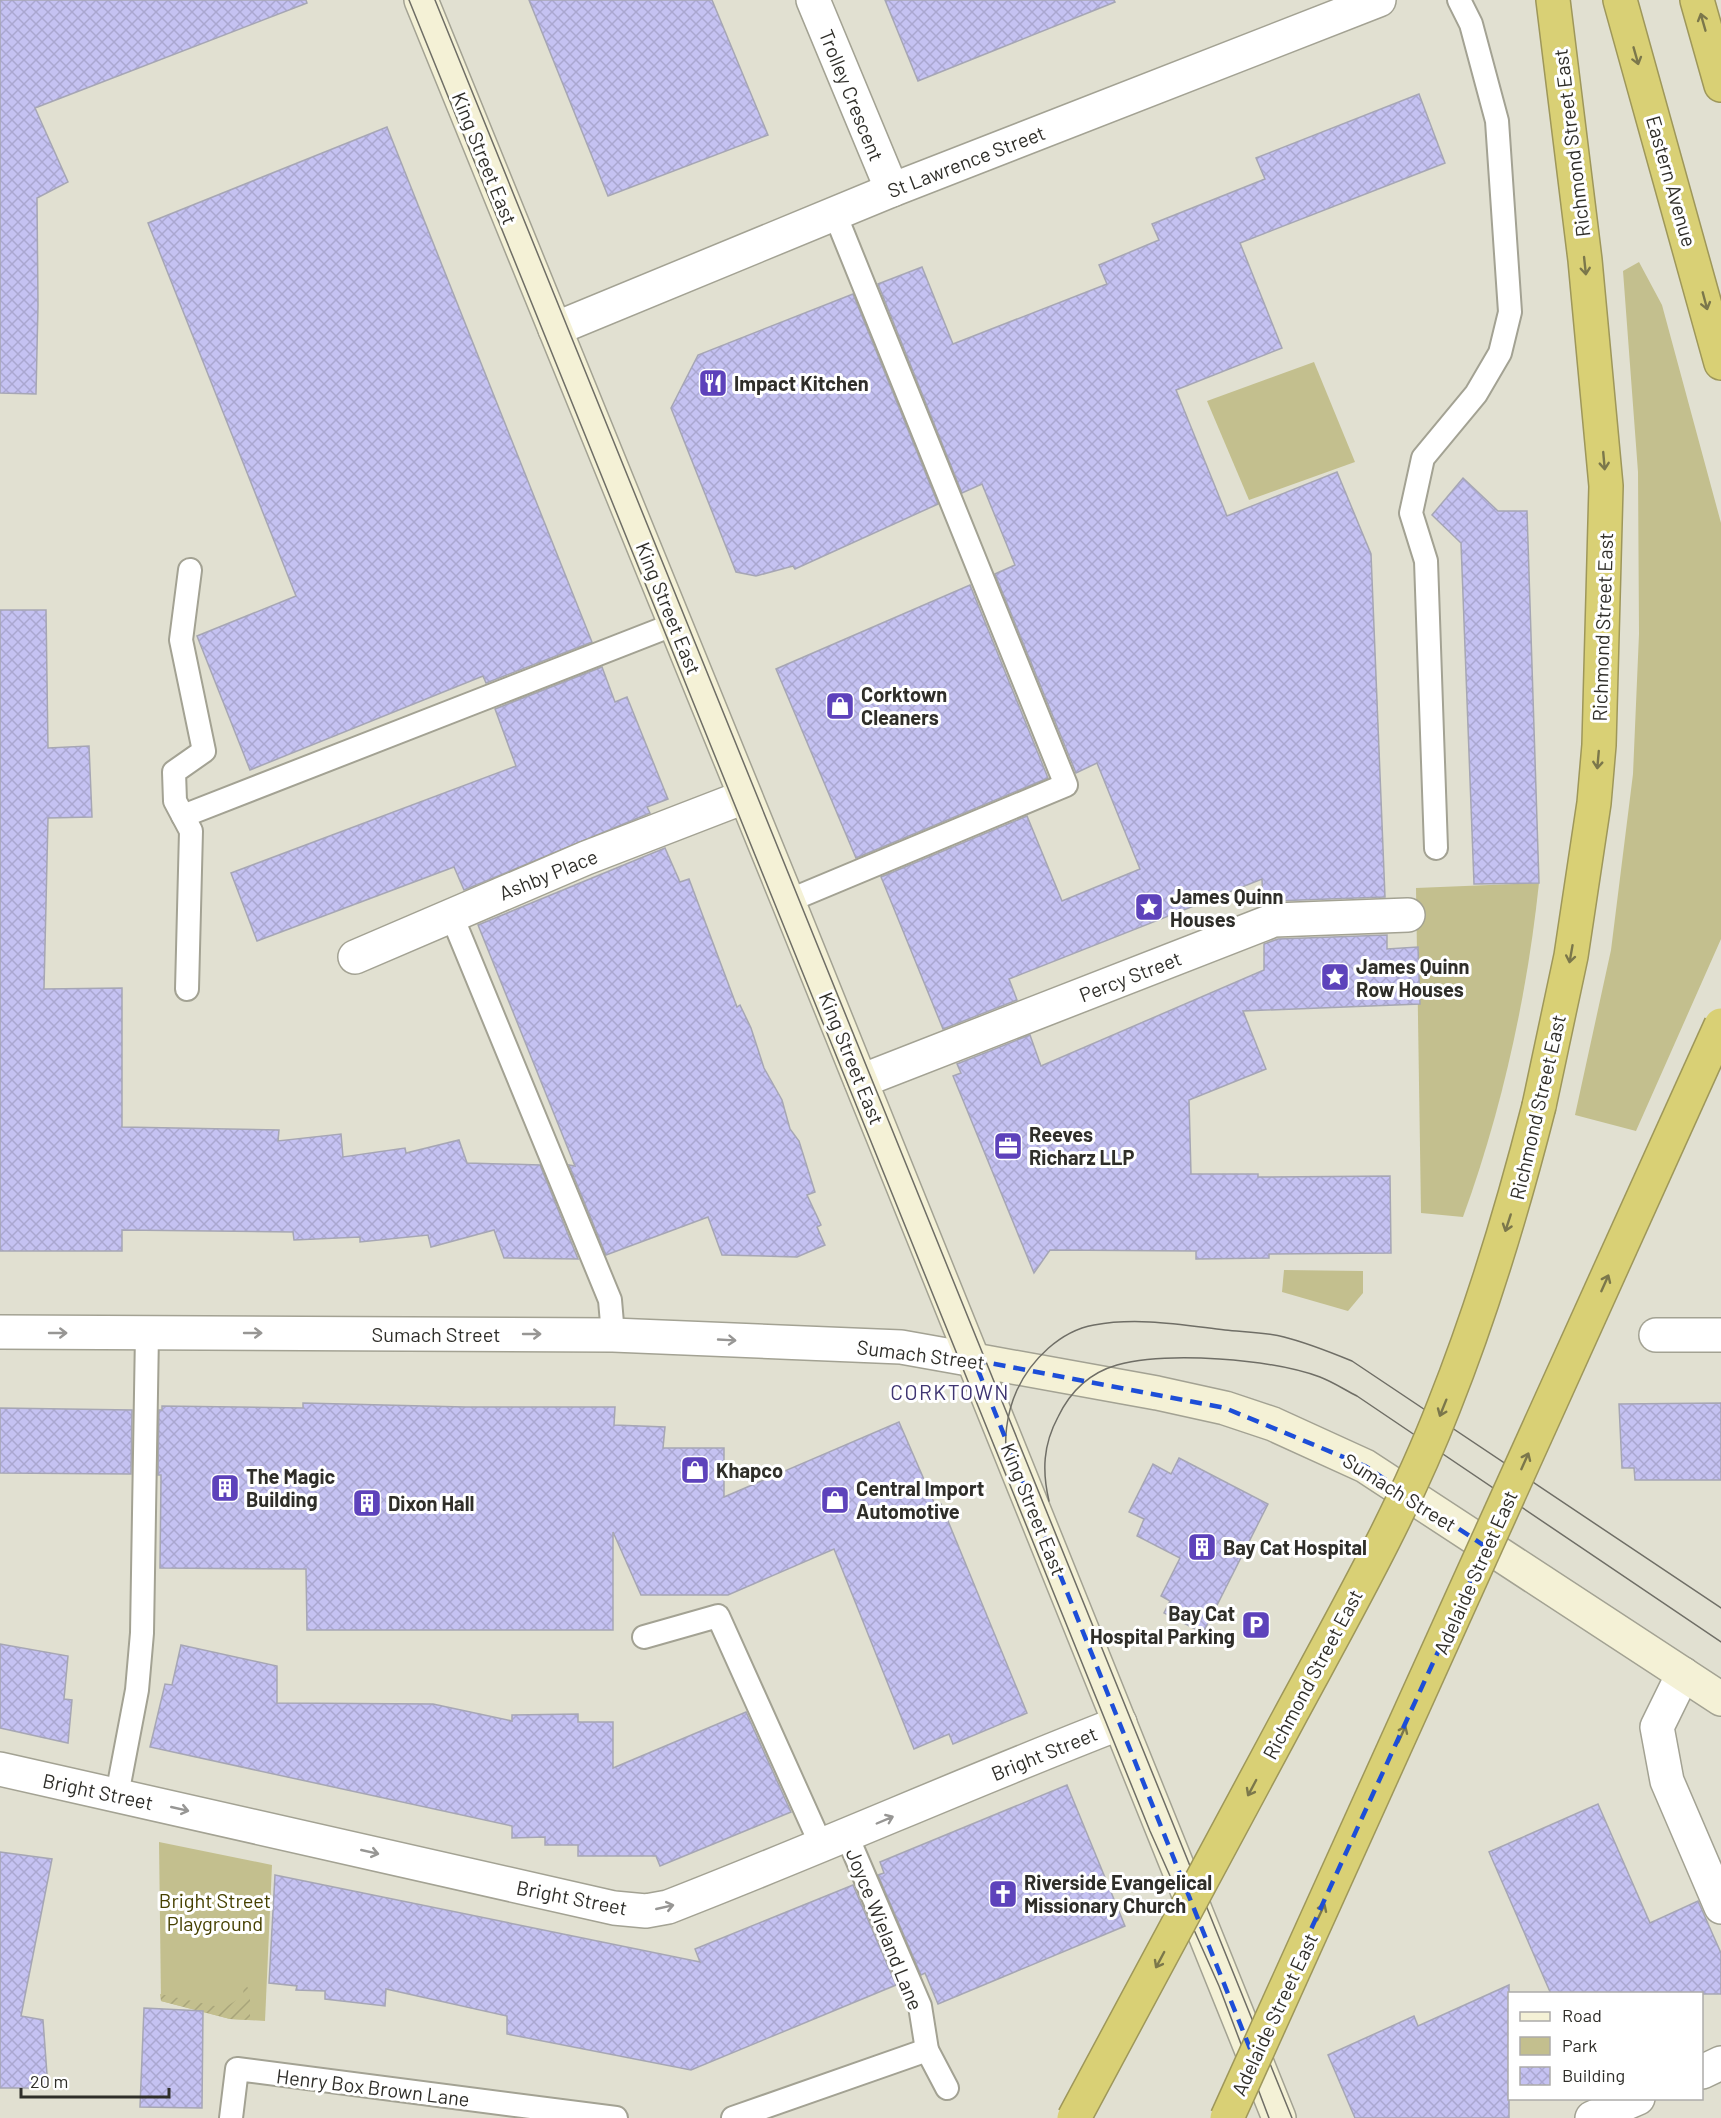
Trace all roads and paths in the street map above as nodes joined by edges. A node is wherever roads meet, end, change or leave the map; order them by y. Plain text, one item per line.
1 (421, 0) edge
2 (813, 0) edge
3 (1379, 0) edge
4 (1459, 0) edge
5 (1553, 0) edge
6 (1620, 0) edge
7 (1696, 0) edge
8 (1721, 85) edge
9 (892, 190) junction
10 (835, 214) junction
11 (555, 328) junction
12 (1721, 363) edge
13 (190, 570) dead end
14 (675, 624) junction
15 (744, 797) junction
16 (183, 816) junction
17 (1436, 848) dead end
18 (788, 900) junction
19 (451, 914) junction
20 (1408, 915) dead end
21 (355, 957) dead end
22 (187, 989) dead end
23 (1721, 1024) edge
24 (861, 1081) junction
25 (0, 1332) edge
26 (147, 1333) junction
27 (612, 1335) junction
28 (1656, 1335) dead end
29 (1721, 1335) edge
30 (975, 1360) junction
31 (644, 1637) dead end
32 (1683, 1674) junction
33 (1721, 1699) edge
34 (1120, 1723) junction
35 (0, 1769) edge
36 (117, 1795) junction
37 (835, 1842) junction
38 (1721, 1907) edge
39 (927, 2050) junction
40 (1721, 2063) edge
41 (1703, 2071) edge
42 (947, 2088) dead end
43 (1633, 2100) edge
44 (231, 2118) edge
45 (616, 2118) edge
46 (733, 2118) edge
47 (1074, 2118) edge
48 (1227, 2118) edge
49 (1279, 2118) edge
50 (1592, 2118) edge

1 - 11 main road, King Street East
2 - 9 street, Trolley Crescent
3 - 9 street, St Lawrence Street
4 - 17 lane
5 -> 47 highway, Richmond Street East, bridge
6 -> 12 highway, Eastern Avenue
8 -> 7 highway
9 - 10 street, St Lawrence Street
10 - 11 street, St Lawrence Street
10 - 18 lane
11 - 14 main road, King Street East
13 - 16 lane
14 - 15 main road, King Street East
14 - 16 lane
15 - 18 main road, King Street East
15 - 19 street, Ashby Place
16 - 22 lane
18 - 24 main road, King Street East
19 - 21 street, Ashby Place
19 - 27 lane
20 - 24 street, Percy Street
48 -> 23 highway, Adelaide Street East, bridge
24 - 30 main road, King Street East
25 -> 26 street, Sumach Street
26 -> 27 street, Sumach Street
26 - 36 lane
27 -> 30 street, Sumach Street
28 - 29 street
30 - 32 main road, Sumach Street
30 - 34 main road, King Street East
31 - 37 lane, Joyce Wieland Lane
32 - 33 main road, Sumach Street
32 - 38 street
37 -> 34 street, Bright Street
34 - 49 main road, King Street East
35 - 36 street, Bright Street
36 -> 37 street, Bright Street
37 - 39 lane, Joyce Wieland Lane
39 - 42 lane, Joyce Wieland Lane
39 - 46 lane
40 - 41 street
43 - 50 street
44 - 45 lane, Henry Box Brown Lane

